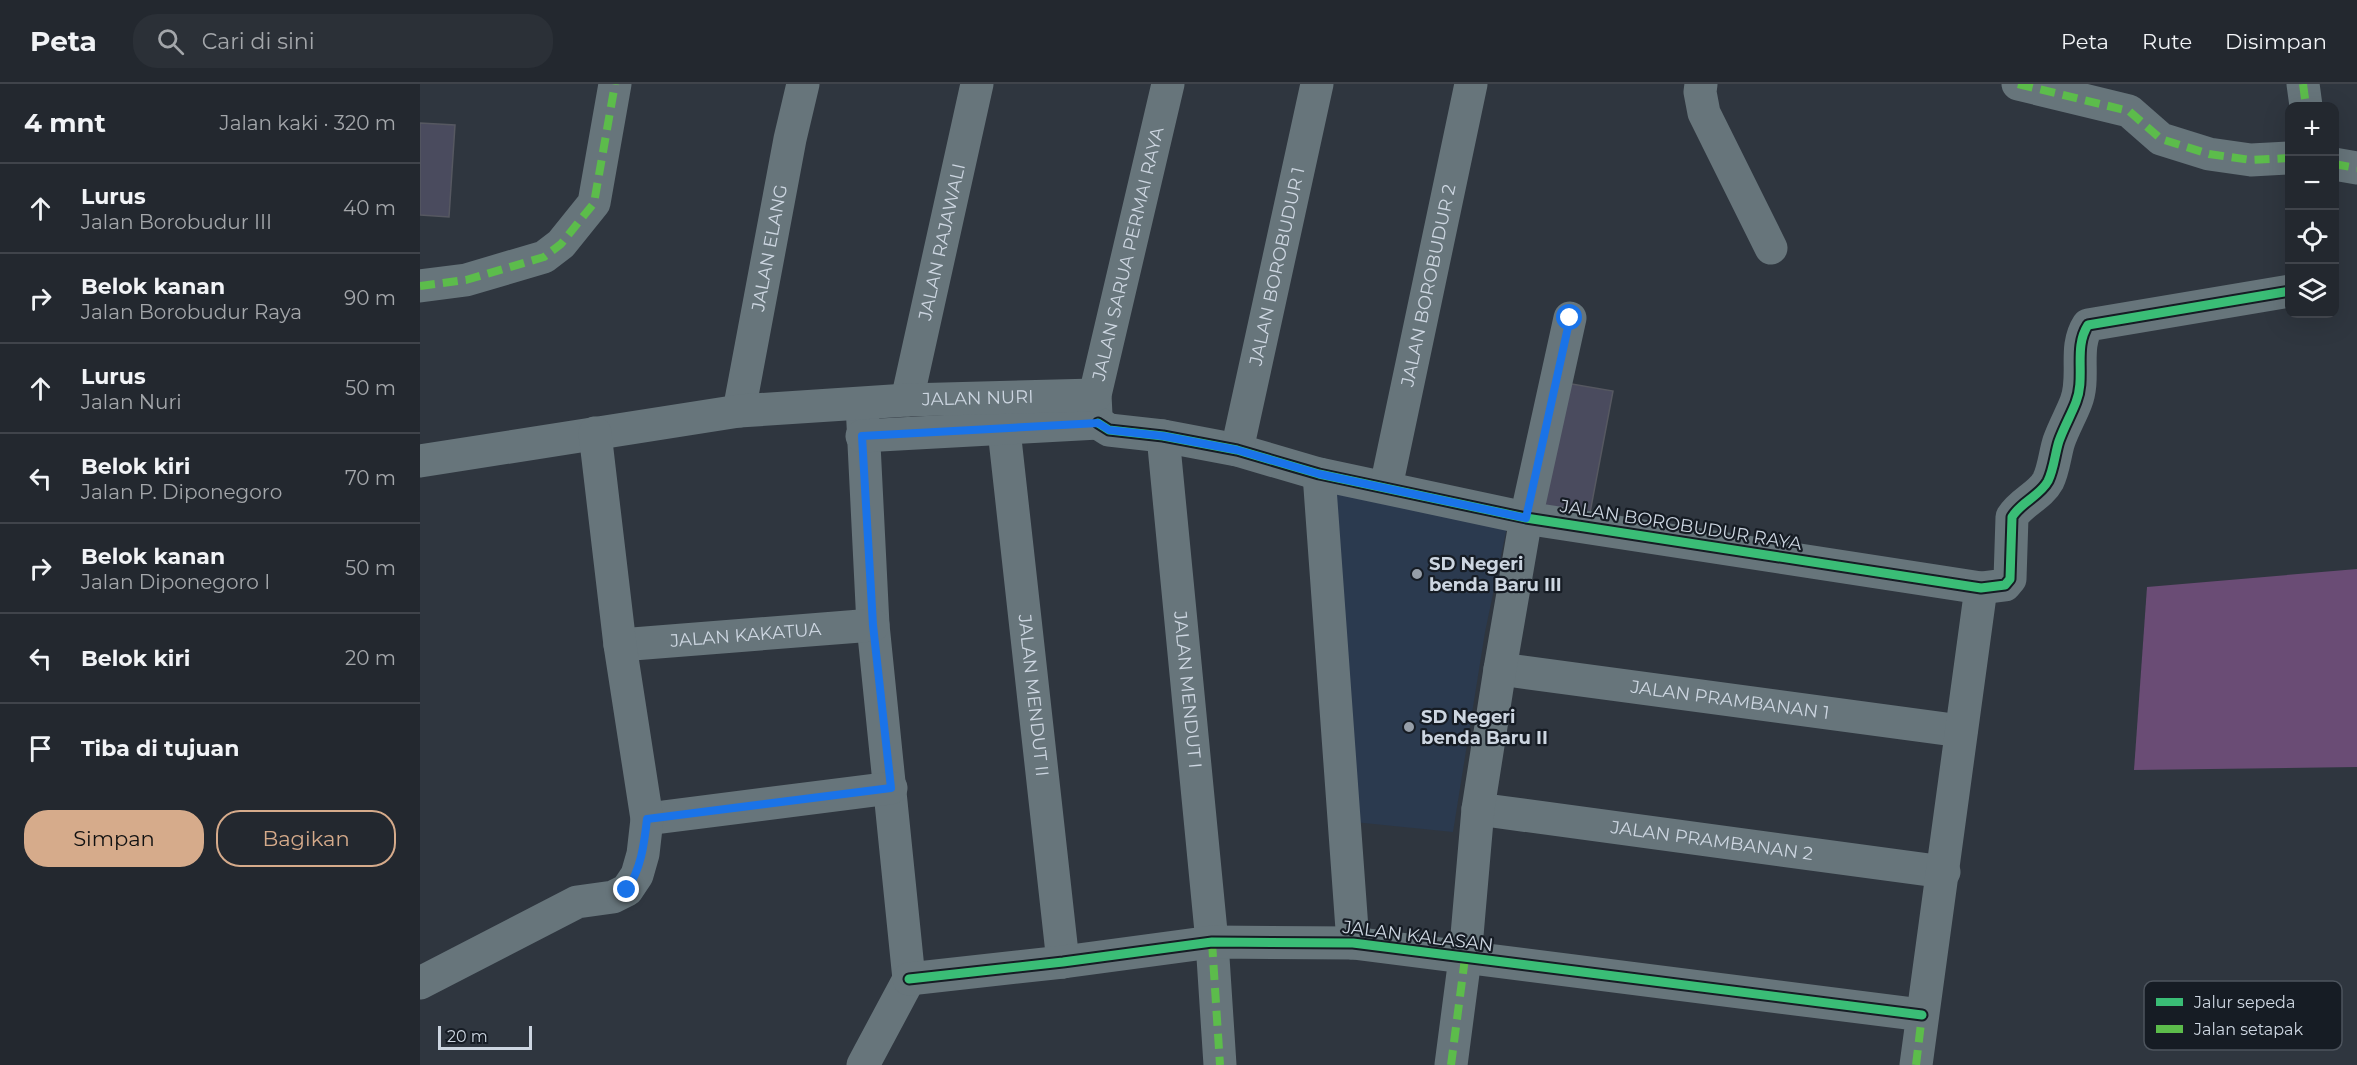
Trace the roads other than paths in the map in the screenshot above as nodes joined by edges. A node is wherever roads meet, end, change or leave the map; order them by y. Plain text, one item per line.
1 (615, 84) edge
2 (803, 84) edge
3 (977, 84) edge
4 (1168, 84) edge
5 (1317, 84) edge
6 (1471, 84) edge
7 (1701, 84) edge
8 (2018, 84) edge
9 (2303, 84) edge
10 (2305, 102) edge
11 (2285, 158) edge
12 (2339, 165) edge
13 (2357, 168) edge
14 (1772, 248) dead end
15 (420, 286) edge
16 (2285, 292) edge
17 (1570, 318) dead end
18 (907, 400) junction
19 (862, 404) junction
20 (1096, 409) junction
21 (739, 411) junction
22 (1004, 430) junction
23 (595, 433) junction
24 (862, 436) junction
25 (1163, 436) junction
26 (1237, 450) junction
27 (420, 461) edge
28 (1319, 474) junction
29 (1386, 487) junction
30 (1526, 518) junction
31 (1981, 588) junction
32 (873, 625) junction
33 (620, 645) junction
34 (1500, 669) junction
35 (1961, 731) junction
36 (891, 788) junction
37 (1478, 809) junction
38 (647, 819) junction
39 (1944, 872) junction
40 (1212, 942) junction
41 (1353, 943) junction
42 (1465, 958) junction
43 (1063, 962) junction
44 (909, 979) junction
45 (420, 983) edge
46 (1923, 1015) junction
47 (863, 1065) edge
48 (1220, 1065) edge
49 (1451, 1065) edge
50 (1916, 1065) edge

1 - 15 street
2 - 21 street, JALAN ELANG
3 - 18 street, JALAN RAJAWALI
4 - 20 street, JALAN SARUA PERMAI RAYA
5 - 26 street, JALAN BOROBUDUR 1
6 - 29 street, JALAN BOROBUDUR 2
7 - 14 street
8 - 11 street
9 - 10 street
12 - 13 street
16 - 31 street
17 - 30 street
18 - 19 street, JALAN NURI
18 - 20 street, JALAN NURI
19 - 21 street, JALAN NURI
19 - 24 street
20 - 22 street, JALAN NURI
20 - 25 street, JALAN BOROBUDUR RAYA
21 - 23 street, JALAN NURI
22 - 24 street, JALAN NURI
22 - 43 street, JALAN MENDUT II
23 - 27 street, JALAN NURI
23 - 33 street
24 - 32 street
25 - 26 street, JALAN BOROBUDUR RAYA
25 - 40 street, JALAN MENDUT I
26 - 28 street, JALAN BOROBUDUR RAYA
28 - 29 street, JALAN BOROBUDUR RAYA
28 - 41 street
29 - 30 street, JALAN BOROBUDUR RAYA
30 - 31 street, JALAN BOROBUDUR RAYA
30 - 34 street
31 - 35 street
32 - 33 street, JALAN KAKATUA
32 - 36 street
33 - 38 street
34 - 35 street, JALAN PRAMBANAN 1
34 - 37 street
35 - 39 street
36 - 38 street
36 - 44 street
37 - 39 street, JALAN PRAMBANAN 2
37 - 42 street
38 - 45 street
39 - 46 street
40 - 41 street, JALAN KALASAN
40 - 43 street, JALAN KALASAN
40 - 48 street, JALAN MENDUT I
41 - 42 street, JALAN KALASAN
42 - 46 street, JALAN KALASAN
42 - 49 street
43 - 44 street, JALAN KALASAN
44 - 47 street
46 - 50 street

